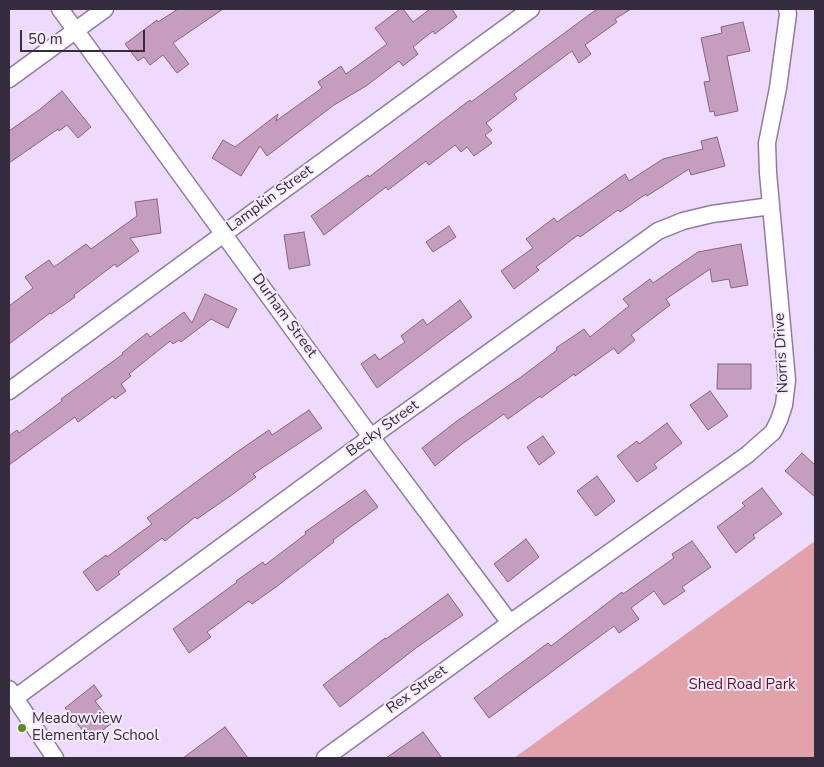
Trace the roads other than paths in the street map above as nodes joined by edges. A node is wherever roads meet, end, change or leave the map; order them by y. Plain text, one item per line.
1 (60, 9) edge
2 (105, 9) edge
3 (531, 9) edge
4 (787, 9) edge
5 (76, 30) junction
6 (9, 79) edge
7 (771, 206) junction
8 (223, 232) junction
9 (9, 390) edge
10 (372, 437) junction
11 (510, 623) junction
12 (12, 694) edge
13 (55, 758) edge
14 (325, 758) edge

1 - 5 street, Durham Street
2 - 5 street
3 - 8 street, Lampkin Street
4 - 7 street, Norris Drive
5 - 6 street
5 - 8 street, Durham Street
7 - 10 street, Becky Street
7 - 11 street, Norris Drive
8 - 9 street, Lampkin Street
8 - 10 street, Durham Street
10 - 11 street, Durham Street
10 - 12 street, Becky Street
11 - 14 street, Rex Street
12 - 13 street

